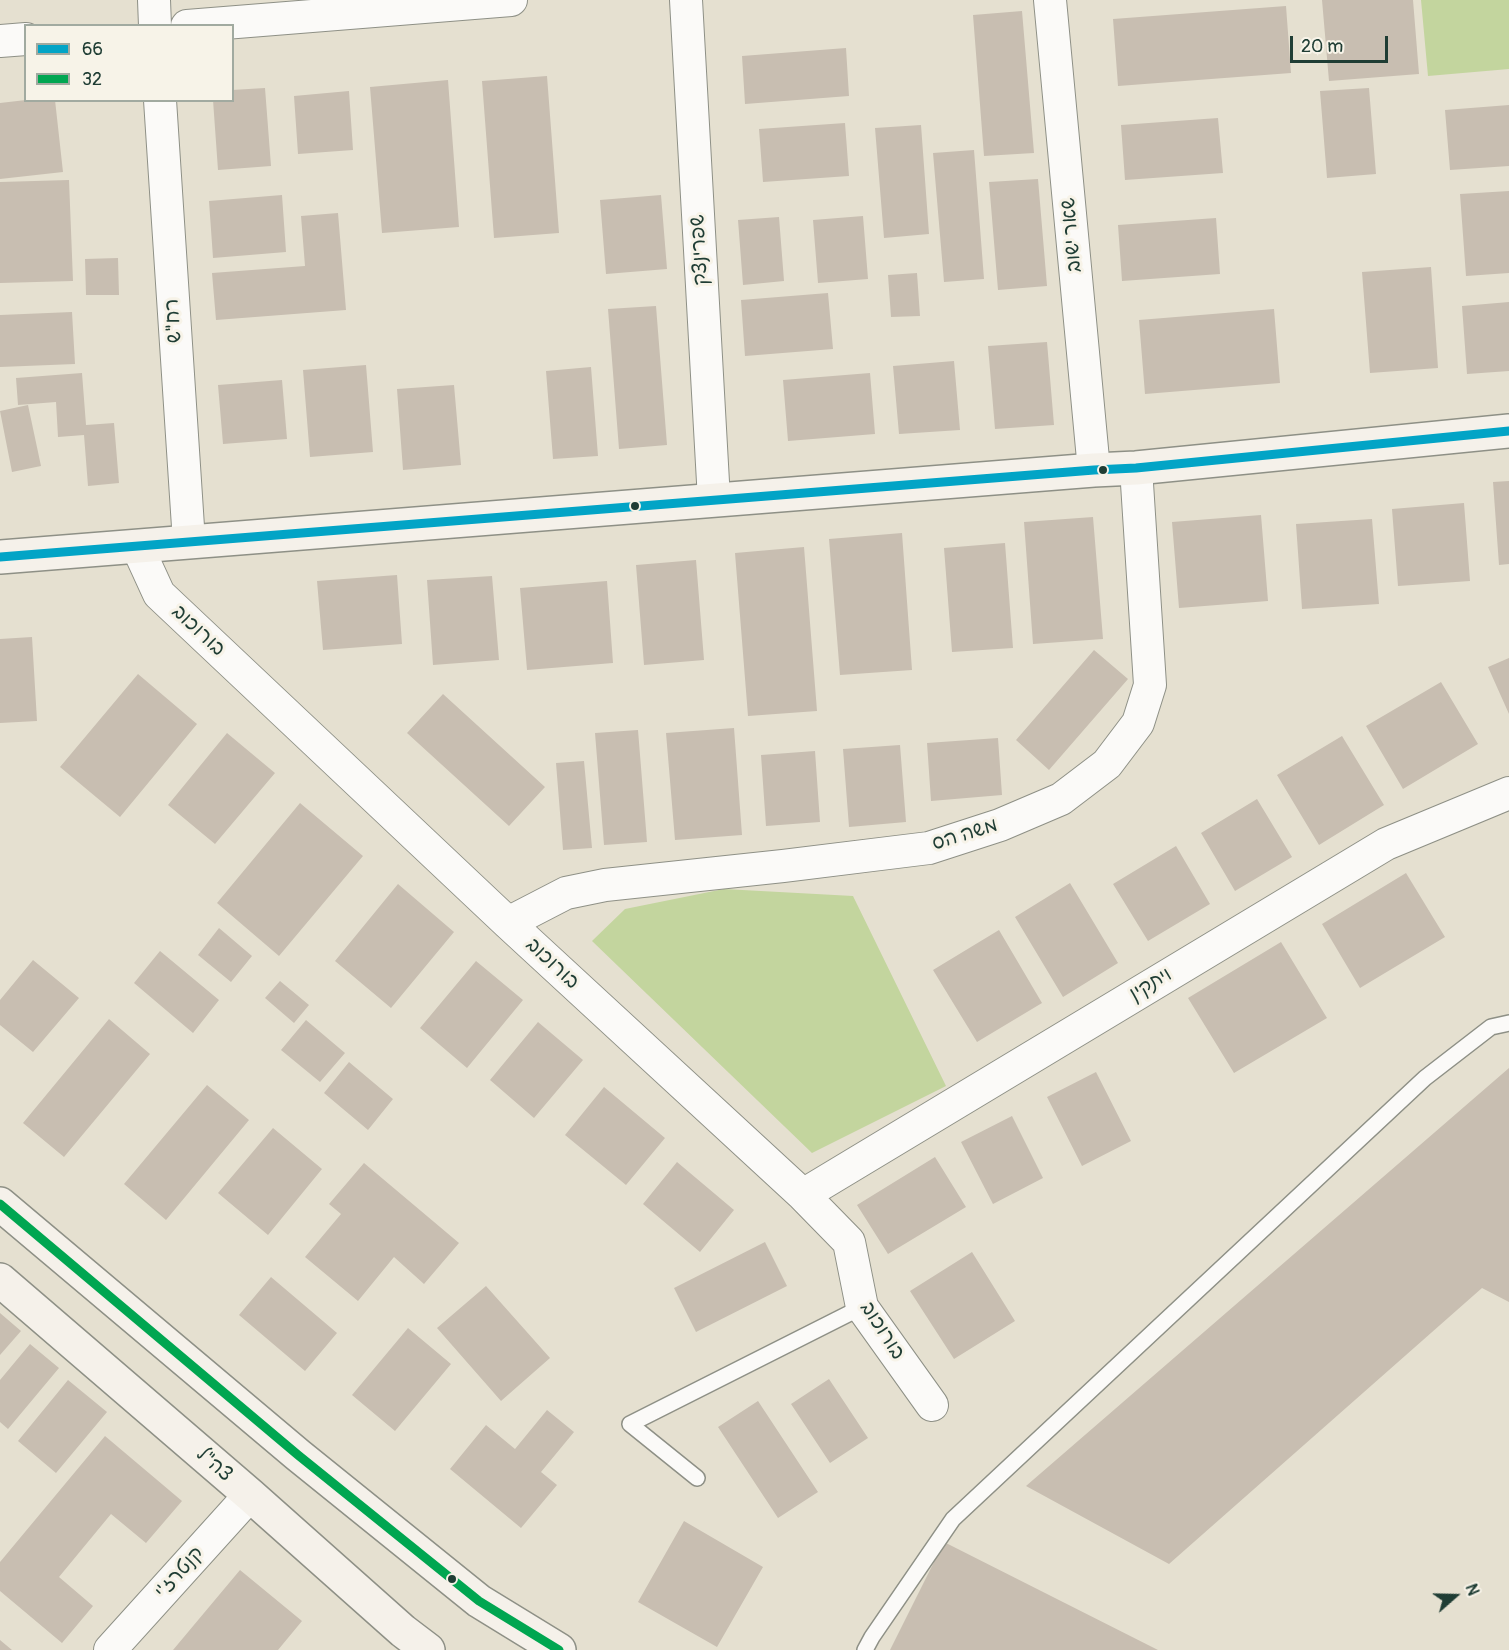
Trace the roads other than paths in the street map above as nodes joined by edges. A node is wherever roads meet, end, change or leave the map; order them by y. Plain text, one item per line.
1 (154, 0) edge
2 (511, 0) edge
3 (686, 0) edge
4 (1050, 0) edge
5 (155, 24) edge
6 (212, 24) edge
7 (24, 39) edge
8 (0, 41) edge
9 (159, 102) edge
10 (1509, 431) edge
11 (1136, 468) junction
12 (1094, 470) junction
13 (714, 500) junction
14 (189, 542) junction
15 (137, 546) junction
16 (0, 557) edge
17 (1509, 793) edge
18 (508, 923) junction
19 (1509, 1023) edge
20 (803, 1195) junction
21 (0, 1204) edge
22 (0, 1280) edge
23 (862, 1307) junction
24 (932, 1405) dead end
25 (697, 1478) dead end
26 (250, 1495) junction
27 (110, 1650) edge
28 (428, 1650) edge
29 (559, 1650) edge
30 (865, 1650) edge

1 - 5 street
2 - 6 street
3 - 13 street, שפרינצק
4 - 12 street, שאר ישוב
7 - 8 street
9 - 14 street, רח"ש
10 - 11 street
11 - 12 street
11 - 18 street, משה הס
12 - 13 street
13 - 14 street
14 - 15 street
15 - 16 street
15 - 18 street, בורוכוב
17 - 20 street, ויתקין
18 - 20 street, בורוכוב
19 - 30 lane
20 - 23 street, בורוכוב
21 - 29 street
22 - 26 street, צה"ל
23 - 24 street, בורוכוב
23 - 25 lane
26 - 27 street, קנטרז'י
26 - 28 street, צה"ל

